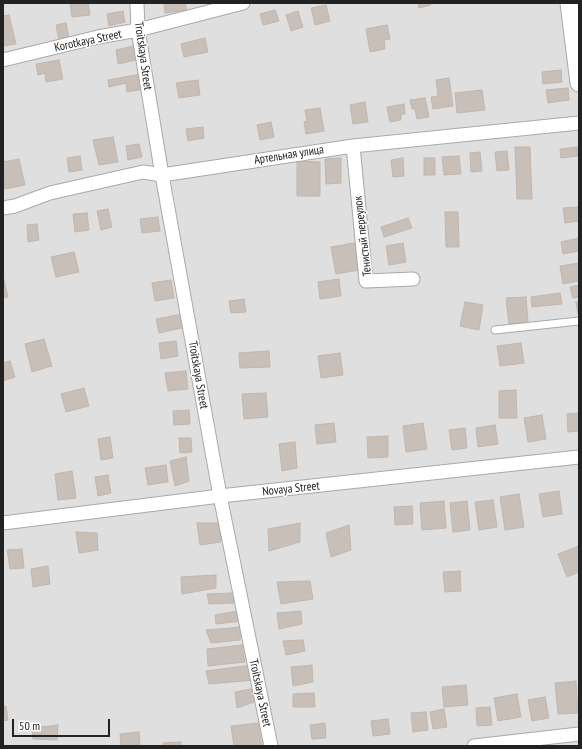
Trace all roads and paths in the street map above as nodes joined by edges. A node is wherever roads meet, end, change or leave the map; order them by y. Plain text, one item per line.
1 (137, 3) edge
2 (243, 3) edge
3 (569, 3) edge
4 (138, 30) junction
5 (3, 60) edge
6 (579, 84) edge
7 (579, 123) edge
8 (353, 146) junction
9 (162, 175) junction
10 (3, 208) edge
11 (413, 279) dead end
12 (579, 321) edge
13 (495, 330) dead end
14 (579, 457) edge
15 (220, 496) junction
16 (3, 523) edge
17 (579, 734) edge
18 (271, 746) edge
19 (474, 746) edge

1 - 4 street, Troitskaya Street
2 - 4 street, Korotkaya Street
3 - 6 street
4 - 5 street, Korotkaya Street
4 - 9 street, Troitskaya Street
7 - 8 street, Артельная улица
8 - 9 street, Артельная улица
8 - 11 street, Тенистый переулок
9 - 10 street, Артельная улица
9 - 15 street, Troitskaya Street
12 - 13 lane
14 - 15 street, Novaya Street
15 - 16 street, Novaya Street
15 - 18 street, Troitskaya Street
17 - 19 street

